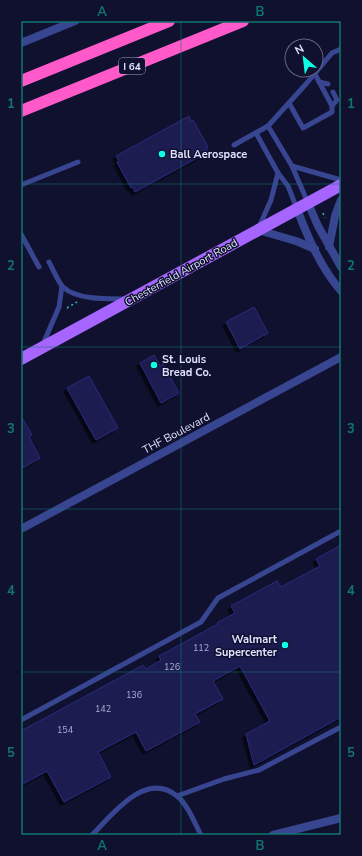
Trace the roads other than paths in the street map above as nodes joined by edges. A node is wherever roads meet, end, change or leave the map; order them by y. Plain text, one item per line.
1 (75, 21) edge
2 (169, 21) edge
3 (243, 21) edge
4 (21, 43) edge
5 (341, 49) edge
6 (324, 62) edge
7 (311, 78) edge
8 (316, 78) edge
9 (21, 81) edge
10 (319, 82) junction
11 (328, 84) dead end
12 (333, 92) dead end
13 (289, 103) junction
14 (332, 106) junction
15 (21, 112) edge
16 (268, 126) junction
17 (256, 133) junction
18 (234, 145) dead end
19 (78, 162) dead end
20 (292, 166) junction
21 (278, 173) junction
22 (341, 180) edge
23 (21, 185) edge
24 (341, 185) edge
25 (341, 200) edge
26 (308, 203) junction
27 (298, 209) junction
28 (258, 230) junction
29 (21, 234) edge
30 (330, 247) junction
31 (315, 249) junction
32 (49, 262) dead end
33 (40, 267) dead end
34 (341, 267) edge
35 (62, 286) junction
36 (341, 291) edge
37 (132, 300) junction
38 (41, 348) junction
39 (341, 357) edge
40 (21, 359) edge
41 (21, 529) edge
42 (341, 531) edge
43 (21, 720) edge
44 (341, 727) edge
45 (177, 796) junction
46 (341, 818) edge
47 (92, 835) edge
48 (201, 835) edge
49 (273, 835) edge

1 - 4 street
2 - 9 highway, I 64
3 - 15 highway, I 64
5 - 6 lane
7 - 13 lane
8 - 10 lane
10 - 11 lane
10 - 14 lane
12 - 14 lane
13 - 14 lane
13 - 16 lane
16 - 17 lane
16 - 20 lane
17 - 18 lane
17 - 21 lane
19 - 23 lane
20 - 22 lane
20 - 26 lane
21 - 27 lane
21 - 28 lane
24 - 26 main road, Chesterfield Airport Road
25 - 30 street
26 - 27 main road, Chesterfield Airport Road
26 - 30 street
27 - 28 main road, Chesterfield Airport Road
27 - 31 street
28 - 31 street
28 - 37 main road, Chesterfield Airport Road
29 - 33 lane
30 - 34 street
31 - 36 street
32 - 35 lane
35 - 37 lane
35 - 38 lane
37 - 38 main road, Chesterfield Airport Road
38 - 40 main road, Chesterfield Airport Road
39 - 41 street, THF Boulevard
42 - 43 lane
44 - 45 lane
45 - 47 lane
45 - 48 lane
46 - 49 street

